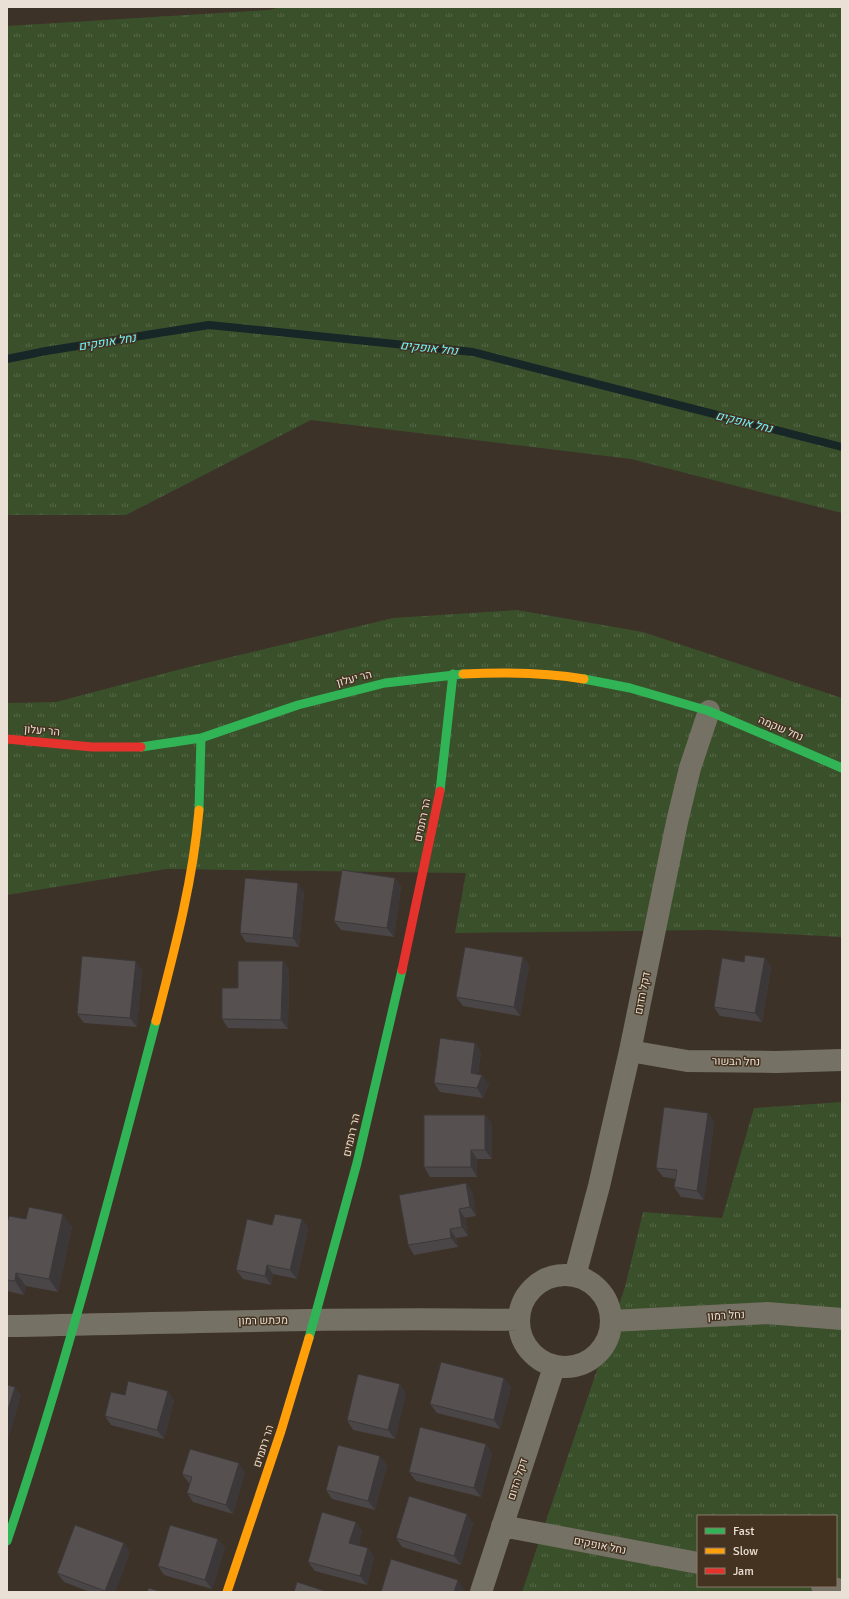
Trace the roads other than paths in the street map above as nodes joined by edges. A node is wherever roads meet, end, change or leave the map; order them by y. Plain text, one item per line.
1 (453, 674) junction
2 (709, 711) junction
3 (201, 738) junction
4 (7, 739) edge
5 (842, 768) edge
6 (630, 1051) junction
7 (842, 1060) edge
8 (575, 1276) junction
9 (315, 1319) junction
10 (842, 1319) edge
11 (518, 1320) junction
12 (611, 1321) junction
13 (75, 1325) junction
14 (7, 1326) edge
15 (554, 1367) junction
16 (502, 1526) junction
17 (7, 1541) edge
18 (697, 1563) edge
19 (827, 1587) edge
20 (842, 1590) edge
21 (227, 1592) edge
22 (481, 1592) edge

1 - 2 street, הר יעלון
1 - 3 street, הר יעלון
1 - 9 street, הר רתמים
2 - 5 street, נחל שקמה
2 - 6 street, דקל הדום
3 - 4 street, הר יעלון
3 - 13 street
6 - 7 street, נחל הבשור
6 - 8 street, דקל הדום
8 - 11 street
8 - 12 street
9 - 11 street, מכתש רמון
9 - 13 street, מכתש רמון
9 - 21 street, הר רתמים
10 - 12 street, נחל רמון
11 - 15 street
12 - 15 street
13 - 14 street, מכתש רמון
13 - 17 street
15 - 16 street, דקל הדום
16 - 18 street, נחל אופקים
16 - 22 street, דקל הדום
19 - 20 street

